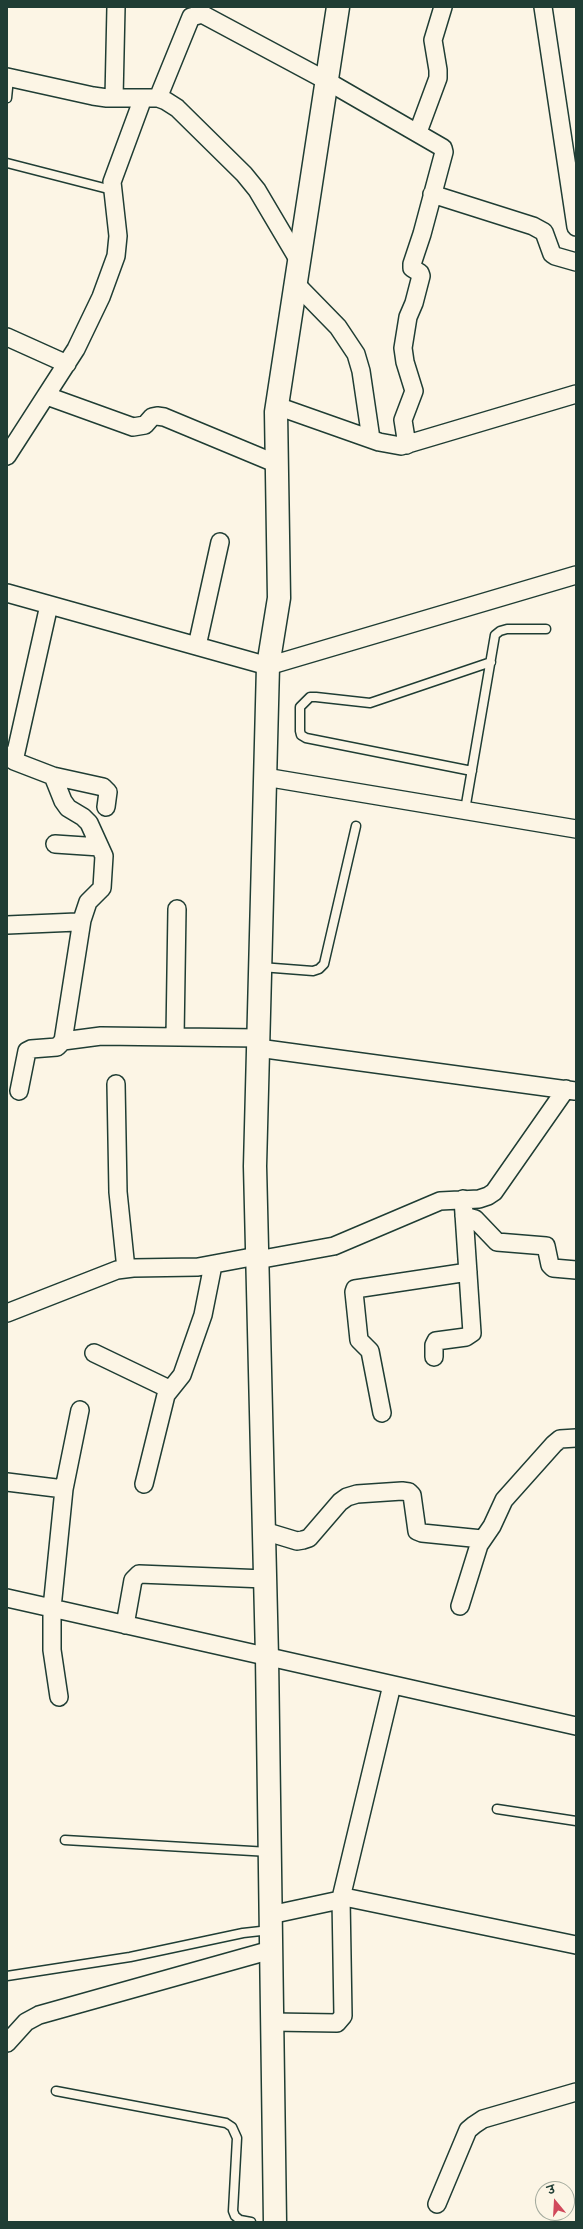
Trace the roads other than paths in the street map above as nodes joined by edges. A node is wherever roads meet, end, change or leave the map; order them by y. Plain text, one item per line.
1 (116, 7) edge
2 (338, 7) edge
3 (443, 7) edge
4 (544, 7) edge
5 (190, 10) edge
6 (8, 78) edge
7 (327, 81) junction
8 (7, 98) edge
9 (114, 98) junction
10 (150, 98) junction
11 (418, 132) junction
12 (7, 163) edge
13 (112, 190) junction
14 (432, 194) junction
15 (576, 227) edge
16 (299, 261) junction
17 (576, 262) edge
18 (296, 284) junction
19 (7, 337) edge
20 (67, 364) junction
21 (576, 394) edge
22 (46, 396) junction
23 (277, 406) junction
24 (371, 439) junction
25 (407, 445) junction
26 (7, 456) edge
27 (277, 464) junction
28 (220, 542) dead end
29 (576, 575) edge
30 (7, 593) edge
31 (49, 605) junction
32 (546, 629) dead end
33 (197, 646) junction
34 (491, 662) junction
35 (268, 666) junction
36 (10, 758) edge
37 (472, 771) junction
38 (53, 776) junction
39 (265, 777) junction
40 (106, 807) dead end
41 (465, 810) junction
42 (576, 824) edge
43 (356, 826) dead end
44 (54, 844) dead end
45 (100, 847) junction
46 (177, 909) dead end
47 (82, 920) junction
48 (7, 925) edge
49 (260, 967) junction
50 (175, 1037) junction
51 (63, 1041) junction
52 (258, 1043) junction
53 (116, 1084) dead end
54 (573, 1090) edge
55 (19, 1091) dead end
56 (463, 1199) junction
57 (464, 1216) junction
58 (257, 1258) junction
59 (213, 1265) junction
60 (126, 1269) junction
61 (576, 1270) edge
62 (468, 1272) junction
63 (7, 1313) edge
64 (94, 1353) dead end
65 (434, 1357) dead end
66 (169, 1389) junction
67 (80, 1410) dead end
68 (382, 1413) dead end
69 (576, 1438) edge
70 (7, 1482) edge
71 (144, 1484) dead end
72 (64, 1489) junction
73 (264, 1531) junction
74 (482, 1539) junction
75 (265, 1579) junction
76 (7, 1598) edge
77 (460, 1606) dead end
78 (52, 1608) junction
79 (125, 1624) junction
80 (266, 1656) junction
81 (392, 1685) junction
82 (59, 1697) dead end
83 (576, 1725) edge
84 (497, 1809) dead end
85 (576, 1821) edge
86 (65, 1840) dead end
87 (269, 1852) junction
88 (341, 1898) junction
89 (270, 1931) junction
90 (576, 1945) edge
91 (7, 1976) edge
92 (272, 2022) junction
93 (7, 2043) edge
94 (56, 2091) dead end
95 (576, 2092) edge
96 (438, 2204) dead end
97 (252, 2222) edge
98 (275, 2222) edge

1 - 9 street
2 - 7 main road
3 - 11 street
4 - 15 street
5 - 7 street
5 - 10 street
6 - 8 lane
6 - 9 street
7 - 11 street
7 - 16 main road
9 - 10 street
10 - 13 street
10 - 16 street
11 - 14 street
12 - 13 lane
13 - 20 street
14 - 17 street
14 - 25 street
16 - 18 main road
18 - 23 main road
18 - 24 street
19 - 20 street
20 - 22 street
21 - 25 street
22 - 26 street
22 - 27 street
23 - 24 street
23 - 27 main road
24 - 25 street
27 - 35 main road
28 - 33 street
29 - 35 street
30 - 31 street
31 - 33 street
31 - 36 street
32 - 34 lane
33 - 35 street
34 - 37 lane
34 - 37 lane
35 - 39 main road
36 - 38 street
37 - 41 lane
38 - 40 street
38 - 45 street
39 - 41 street
39 - 49 main road
41 - 42 street
43 - 49 lane
44 - 45 street
45 - 47 street
46 - 50 street
47 - 48 street
47 - 51 street
49 - 52 main road
50 - 51 street
50 - 52 street
51 - 55 street
52 - 54 street
52 - 58 main road
53 - 60 street
54 - 56 street
56 - 57 street
56 - 58 street
57 - 61 street
57 - 62 street
58 - 59 street
58 - 73 main road
59 - 60 street
59 - 66 street
60 - 63 street
62 - 65 street
62 - 68 street
64 - 66 street
66 - 71 street
67 - 72 street
69 - 74 street
70 - 72 street
72 - 78 street
73 - 74 street
73 - 75 main road
74 - 77 street
75 - 79 street
75 - 80 main road
76 - 78 street
78 - 79 street
78 - 82 street
79 - 80 street
80 - 81 street
80 - 87 main road
81 - 83 street
81 - 88 street
84 - 85 lane
86 - 87 lane
87 - 89 main road
88 - 89 street
88 - 90 street
88 - 92 street
89 - 91 lane
89 - 92 main road
89 - 93 street
92 - 98 main road
94 - 97 lane
95 - 96 street

